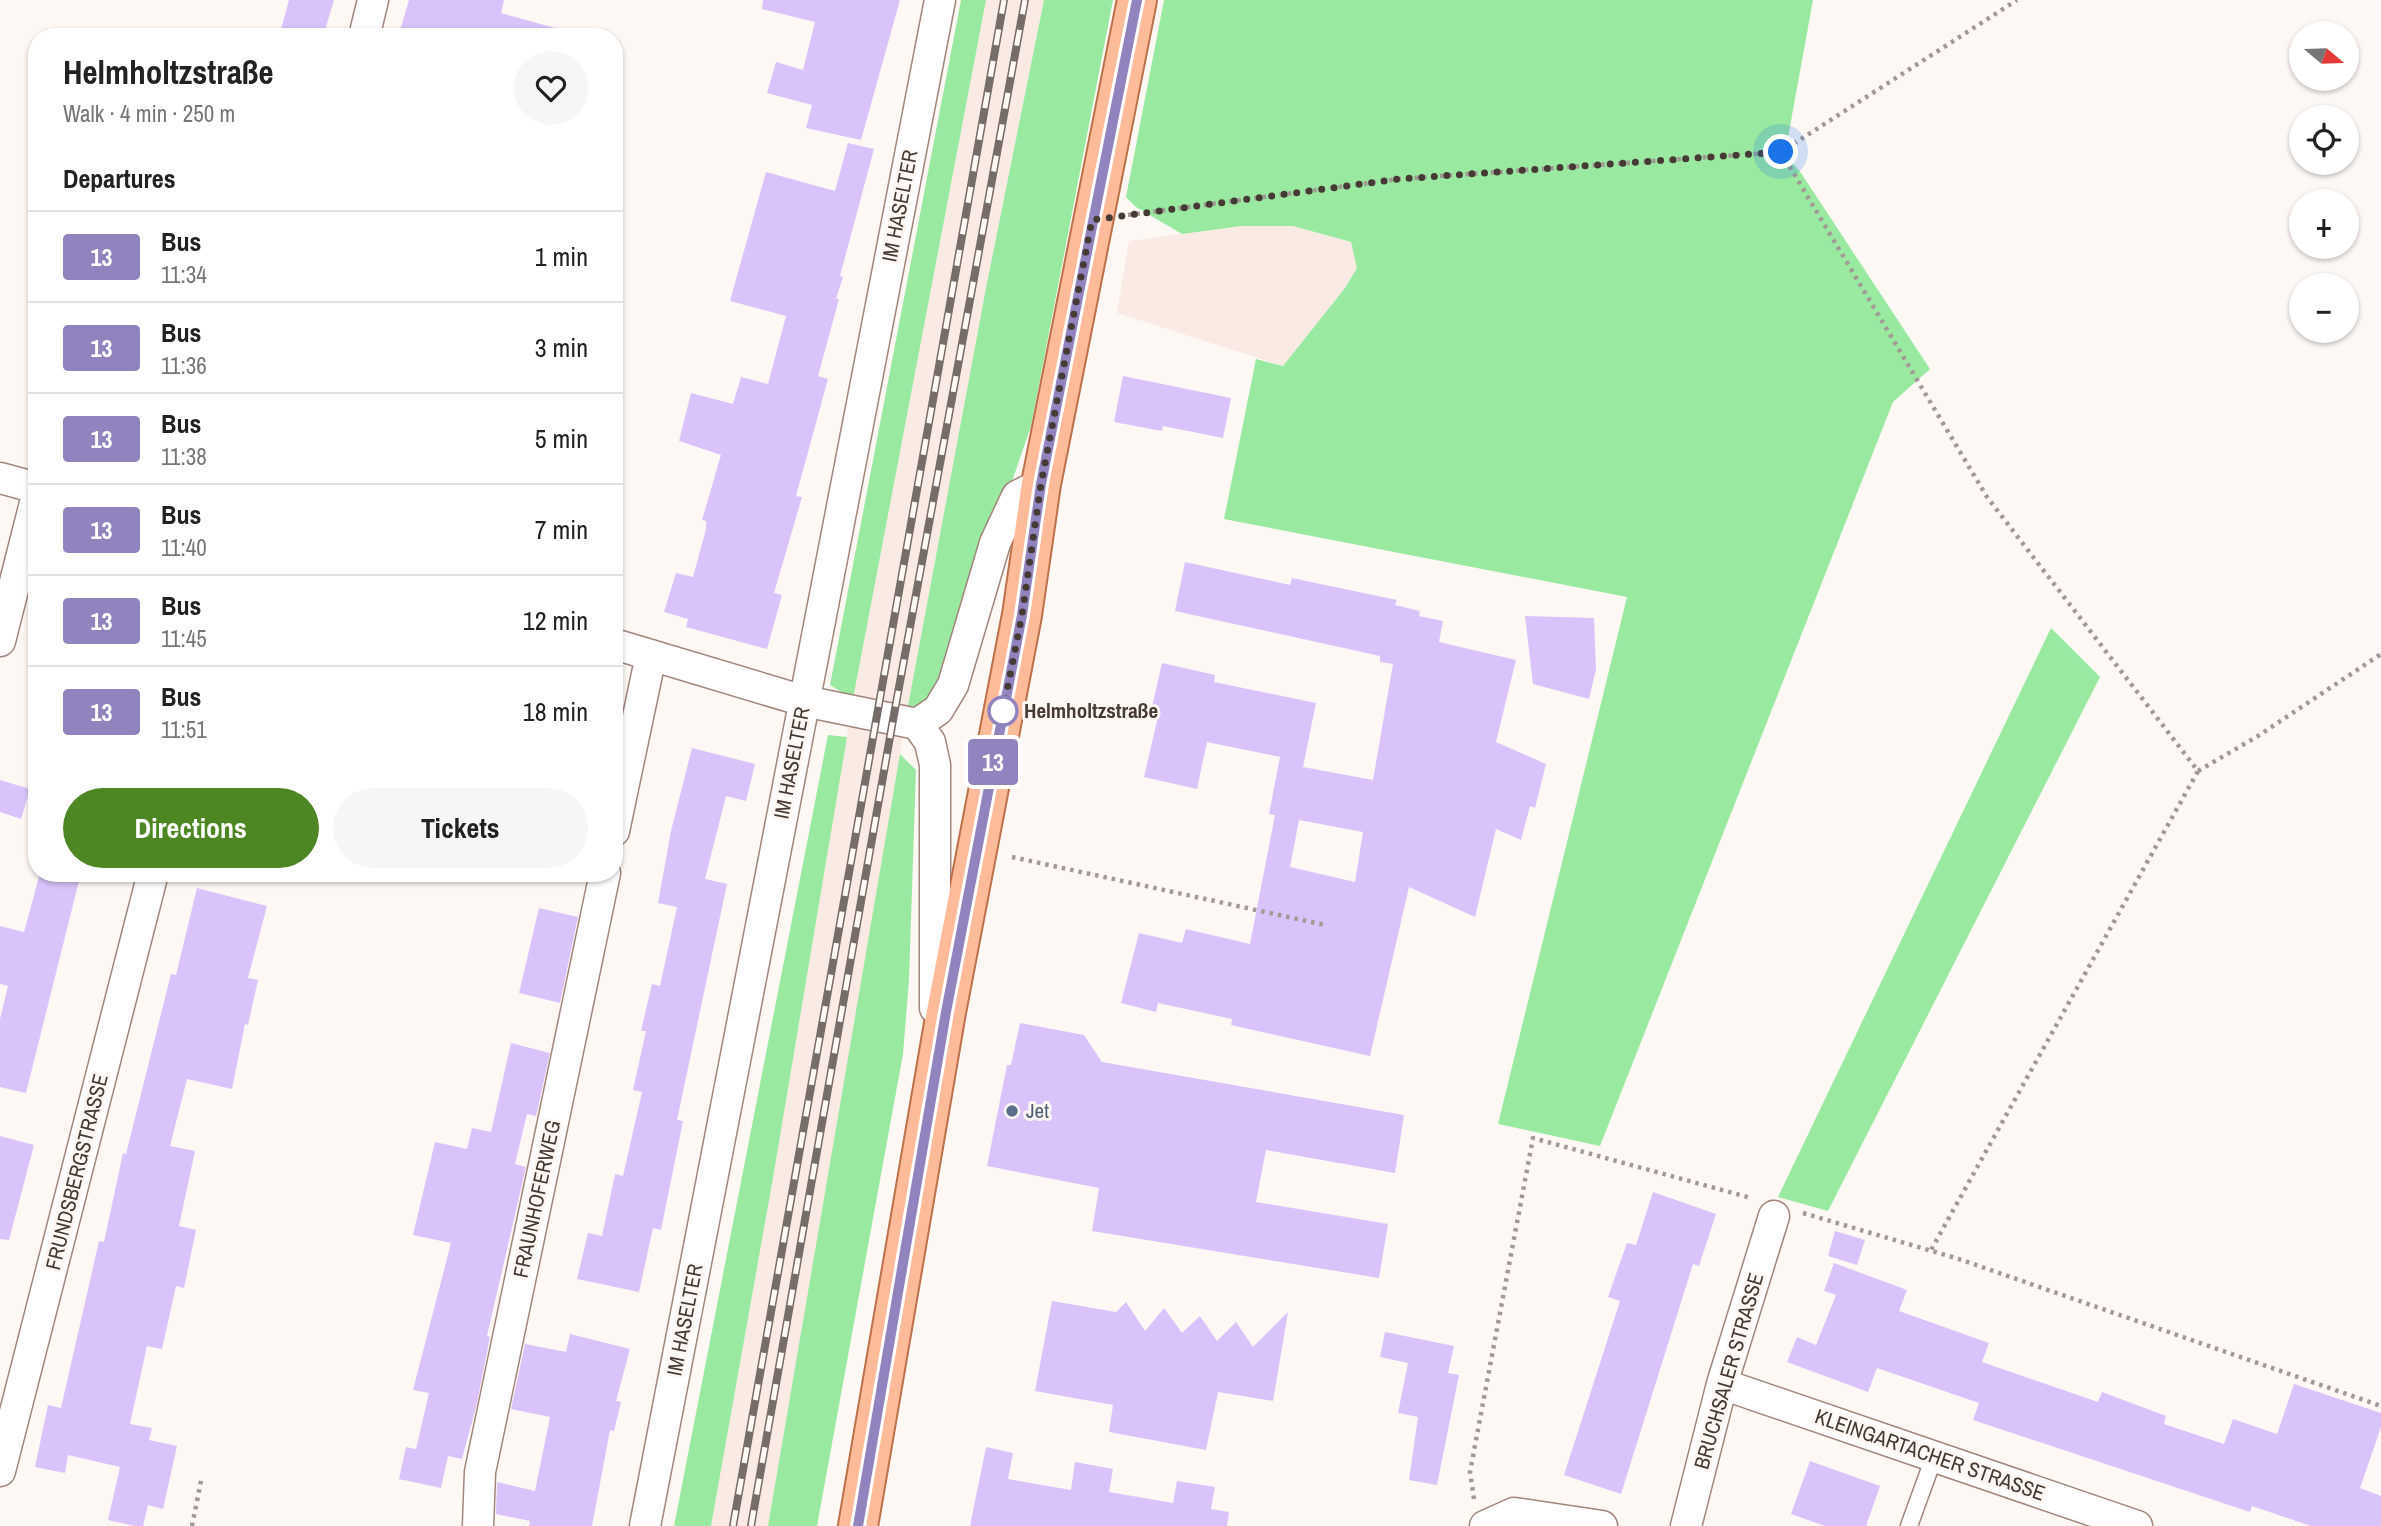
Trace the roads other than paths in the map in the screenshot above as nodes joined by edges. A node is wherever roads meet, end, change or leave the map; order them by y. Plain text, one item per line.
1 (373, 0) edge
2 (940, 0) edge
3 (1137, 0) edge
4 (366, 28) edge
5 (0, 478) edge
6 (1041, 484) junction
7 (28, 486) edge
8 (28, 531) edge
9 (0, 641) edge
10 (623, 646) edge
11 (651, 654) junction
12 (804, 701) junction
13 (917, 724) junction
14 (623, 788) edge
15 (151, 882) edge
16 (603, 882) edge
17 (946, 1012) junction
18 (1774, 1216) dead end
19 (1722, 1384) junction
20 (1934, 1457) junction
21 (0, 1471) edge
22 (2094, 1519) edge
23 (478, 1526) edge
24 (645, 1526) edge
25 (858, 1526) edge
26 (1485, 1526) edge
27 (1602, 1526) edge
28 (1686, 1526) edge
29 (1909, 1526) edge
30 (2137, 1526) edge

1 - 4 street
2 - 12 street, IM HASELTER
3 - 6 main road
5 - 7 street
6 - 13 street
6 - 17 main road
8 - 9 street
10 - 11 street
11 - 12 street
11 - 14 street
12 - 13 street
12 - 24 street, IM HASELTER
13 - 17 street
15 - 21 street, FRUNDSBERGSTRASSE
16 - 23 street, FRAUNHOFERWEG
17 - 25 main road
18 - 19 street, BRUCHSALER STRASSE
19 - 20 street, KLEINGARTACHER STRASSE
19 - 28 street, BRUCHSALER STRASSE
20 - 22 street, KLEINGARTACHER STRASSE
20 - 29 lane
22 - 30 street, KLEINGARTACHER STRASSE
26 - 27 street

